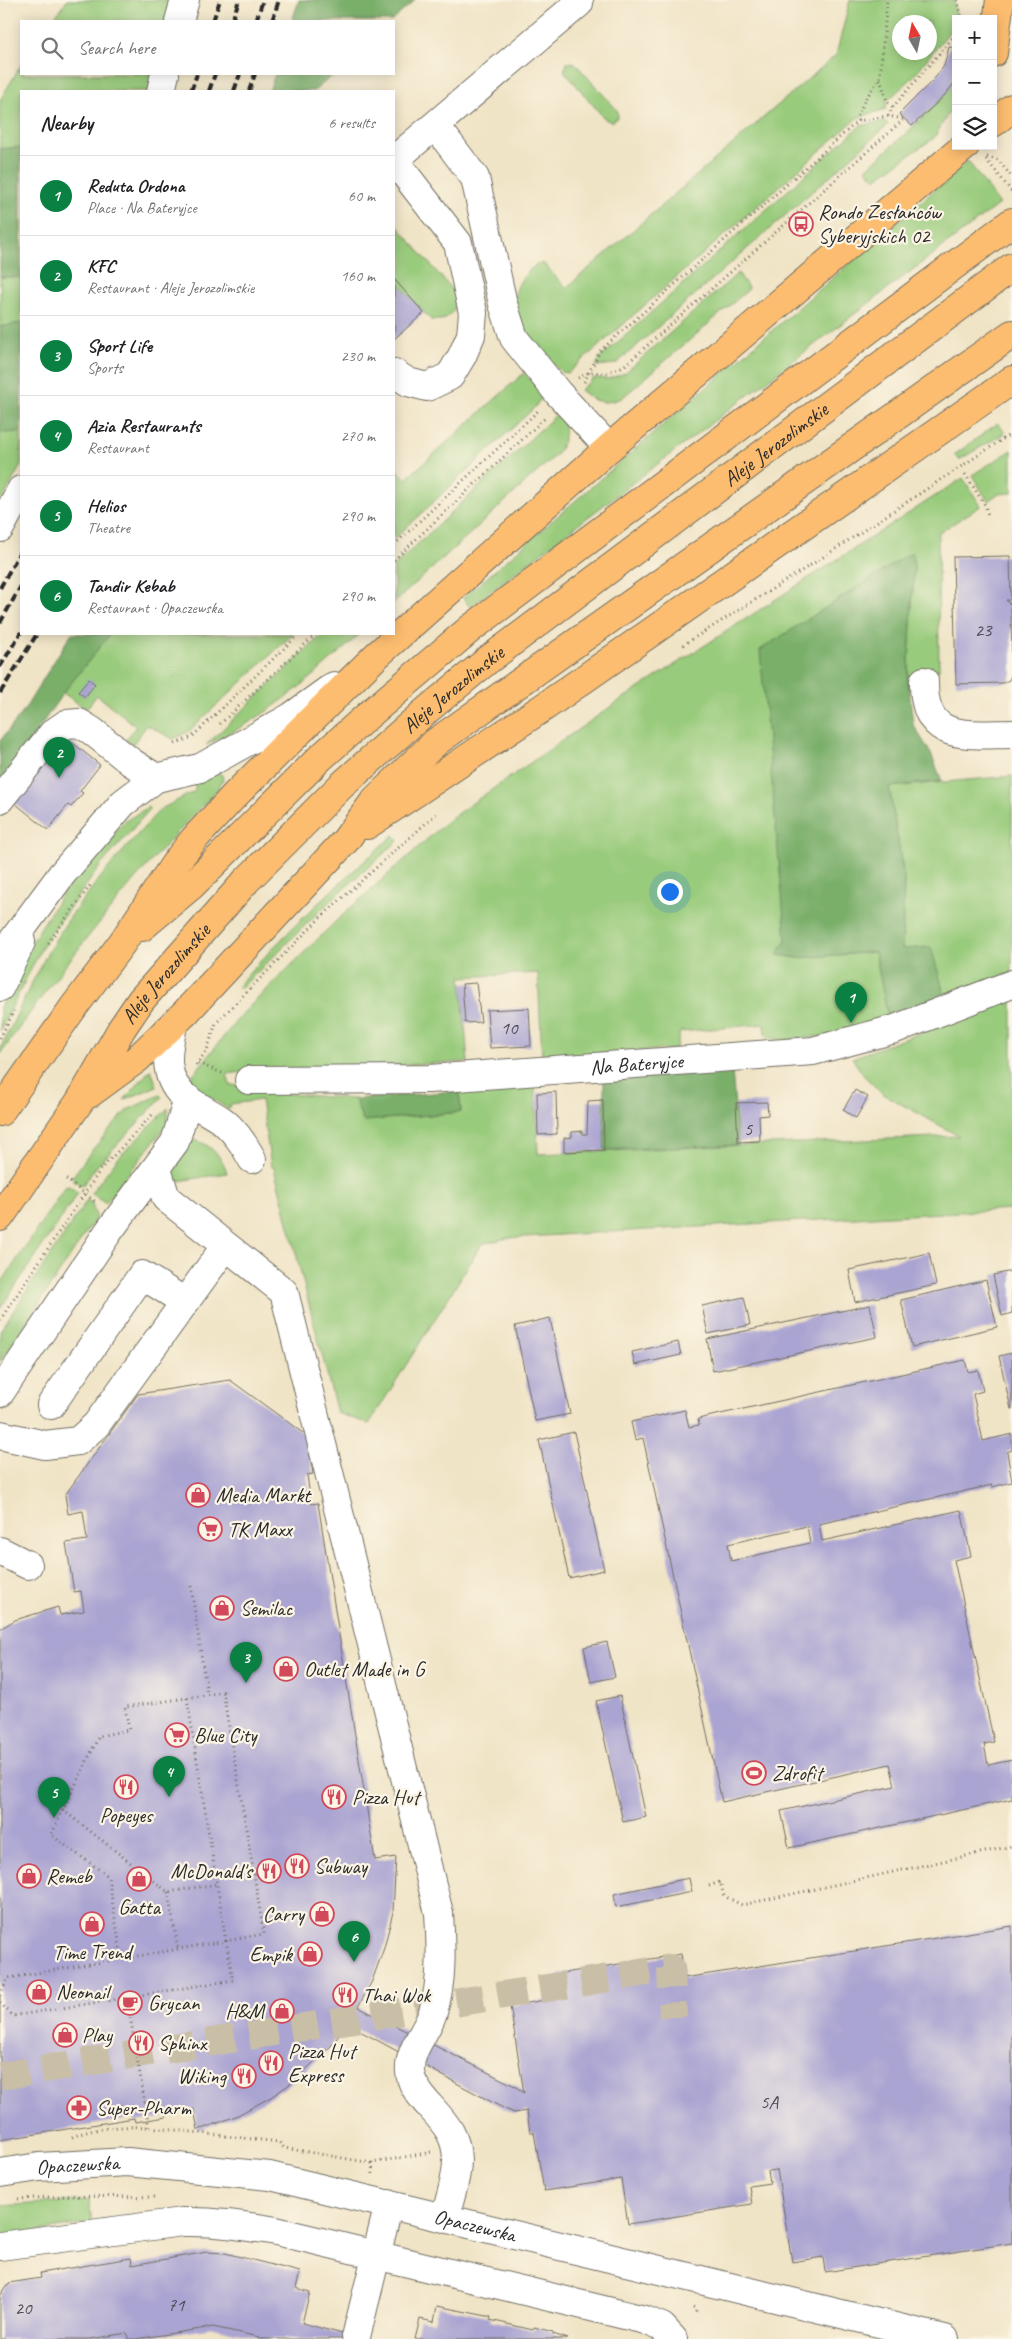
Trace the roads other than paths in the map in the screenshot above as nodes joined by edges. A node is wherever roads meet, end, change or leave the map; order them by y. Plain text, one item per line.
1 (185, 0) edge
2 (1000, 0) edge
3 (580, 1) edge
4 (179, 20) edge
5 (997, 23) edge
6 (165, 75) edge
7 (161, 90) edge
8 (1012, 108) edge
9 (997, 120) edge
10 (436, 126) junction
11 (952, 147) edge
12 (975, 151) edge
13 (395, 159) edge
14 (395, 161) edge
15 (941, 166) junction
16 (1012, 222) edge
17 (1012, 267) edge
18 (1012, 334) edge
19 (395, 374) edge
20 (1012, 380) edge
21 (609, 448) junction
22 (20, 492) edge
23 (0, 528) edge
24 (376, 656) junction
25 (924, 682) dead end
26 (1012, 734) edge
27 (156, 778) junction
28 (0, 799) edge
29 (345, 841) junction
30 (36, 909) junction
31 (122, 943) junction
32 (0, 958) edge
33 (1012, 984) edge
34 (8, 996) edge
35 (174, 1023) junction
36 (249, 1080) dead end
37 (188, 1099) junction
38 (80, 1101) junction
39 (0, 1112) edge
40 (252, 1159) dead end
41 (156, 1169) junction
42 (0, 1217) edge
43 (225, 1247) junction
44 (185, 1302) junction
45 (0, 1393) edge
46 (51, 1405) dead end
47 (0, 1435) edge
48 (0, 1550) edge
49 (28, 1565) dead end
50 (0, 2173) edge
51 (389, 2204) junction
52 (445, 2217) junction
53 (0, 2246) edge
54 (376, 2256) junction
55 (356, 2337) dead end
56 (673, 2339) edge
57 (945, 2339) edge

1 - 4 street
2 - 5 main road
3 - 10 street
6 - 7 street
8 - 9 main road
10 - 13 street
10 - 21 street
11 - 15 main road
12 - 15 main road, Aleje Jerozolimskie
14 - 19 street
15 - 21 main road, Aleje Jerozolimskie
16 - 31 main road, Aleje Jerozolimskie
17 - 38 main road, Aleje Jerozolimskie
18 - 29 main road
20 - 29 main road
21 - 24 main road, Aleje Jerozolimskie
22 - 23 street
24 - 27 street
24 - 31 main road, Aleje Jerozolimskie
25 - 26 street
27 - 28 street
27 - 30 street
29 - 35 main road
30 - 32 street
30 - 34 street
31 - 39 main road, Aleje Jerozolimskie
33 - 36 street, Na Bateryjce
35 - 37 street
35 - 38 main road
37 - 40 street
37 - 41 street
38 - 42 main road, Aleje Jerozolimskie
41 - 43 street
41 - 45 street
43 - 44 street
43 - 52 street
44 - 46 street
44 - 47 street
48 - 49 street
50 - 51 street, Opaczewska
51 - 52 street, Opaczewska
51 - 54 street
52 - 57 street, Opaczewska
53 - 54 street
54 - 55 street
54 - 56 street

